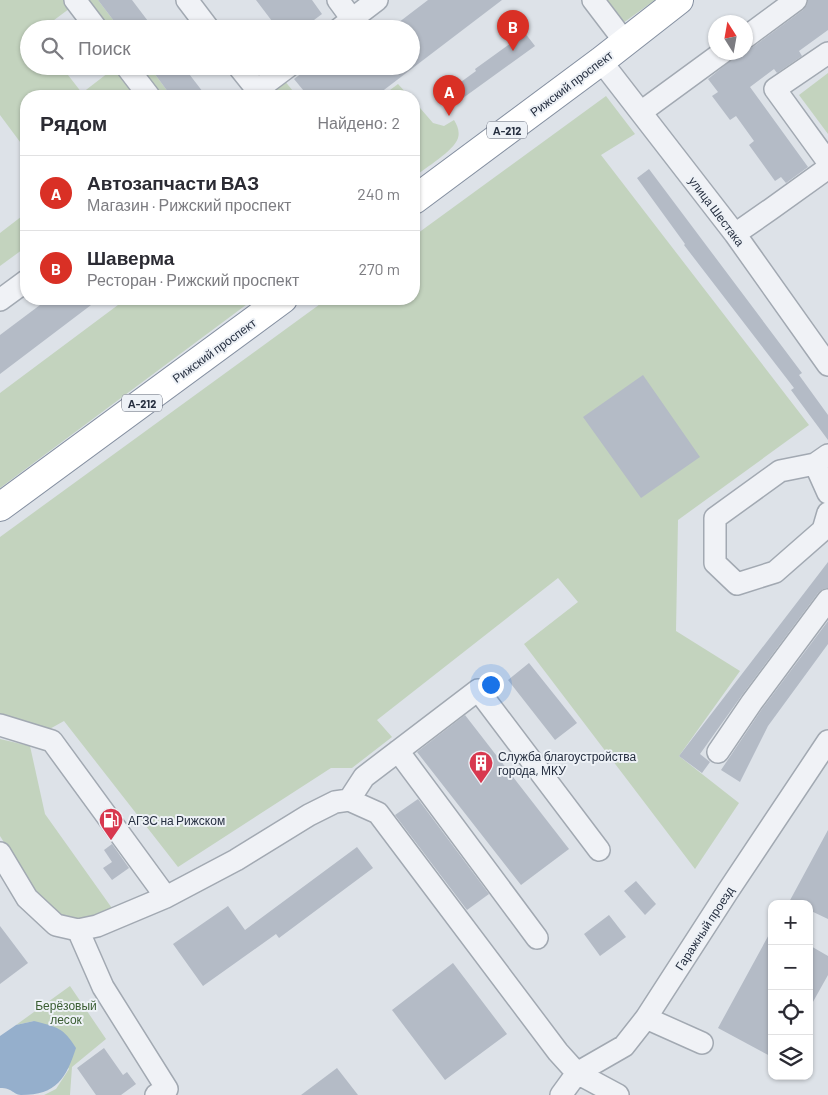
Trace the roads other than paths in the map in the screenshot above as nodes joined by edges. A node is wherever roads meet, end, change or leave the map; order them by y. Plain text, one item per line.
1 (76, 0) edge
2 (187, 0) edge
3 (338, 0) edge
4 (377, 0) edge
5 (593, 0) edge
6 (679, 0) edge
7 (796, 0) edge
8 (90, 20) edge
9 (202, 20) edge
10 (344, 20) edge
11 (350, 20) edge
12 (753, 31) edge
13 (625, 42) junction
14 (828, 53) edge
15 (712, 60) edge
16 (601, 61) junction
17 (133, 75) edge
18 (245, 75) edge
19 (279, 75) edge
20 (144, 90) edge
21 (257, 90) edge
22 (262, 90) edge
23 (641, 112) junction
24 (828, 162) edge
25 (828, 168) edge
26 (420, 196) edge
27 (734, 234) junction
28 (20, 285) edge
29 (0, 300) edge
30 (276, 305) edge
31 (827, 361) edge
32 (821, 460) edge
33 (828, 493) edge
34 (0, 507) edge
35 (828, 513) edge
36 (828, 600) edge
37 (0, 725) edge
38 (828, 741) edge
39 (398, 751) junction
40 (718, 752) dead end
41 (349, 800) junction
42 (599, 850) dead end
43 (0, 853) edge
44 (166, 897) junction
45 (78, 930) junction
46 (537, 938) dead end
47 (646, 1018) junction
48 (702, 1042) dead end
49 (576, 1073) junction
50 (156, 1095) edge
51 (561, 1095) edge
52 (618, 1095) edge

1 - 8 street
2 - 9 street
3 - 10 street
4 - 11 street
5 - 13 street
6 - 13 highway, Рижский проспект / А-212
7 - 12 street
13 - 16 highway, Рижский проспект / А-212
14 - 24 street
15 - 23 street
16 - 23 street, улица Шестака
16 - 26 highway, Рижский проспект / А-212
17 - 20 street
18 - 21 street
19 - 22 street
23 - 27 street, улица Шестака
25 - 27 street
27 - 31 street, улица Шестака
28 - 29 street
30 - 34 highway, Рижский проспект / А-212
32 - 33 street
32 - 35 street
36 - 40 street
37 - 44 street
38 - 47 street, Гаражный проезд
39 - 41 street
39 - 42 street
39 - 46 street
41 - 44 street
41 - 49 street
43 - 45 street
44 - 45 street
45 - 50 street
47 - 48 street
47 - 49 street, Гаражный проезд
49 - 51 street, Гаражный проезд
49 - 52 street

